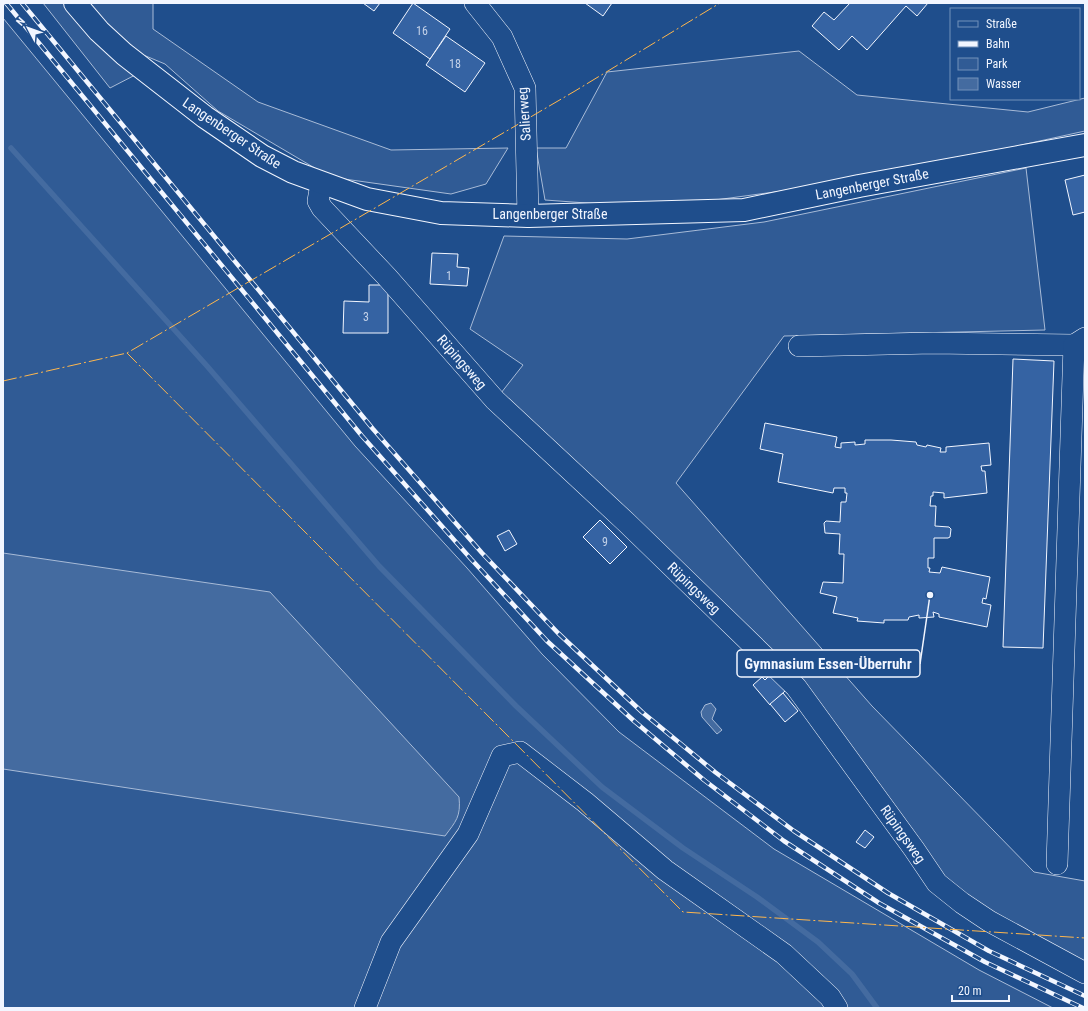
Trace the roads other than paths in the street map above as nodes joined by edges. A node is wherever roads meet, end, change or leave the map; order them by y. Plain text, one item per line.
1 (75, 3) edge
2 (475, 3) edge
3 (1085, 145) edge
4 (321, 184) junction
5 (528, 216) junction
6 (1080, 342) edge
7 (799, 346) dead end
8 (1057, 864) dead end
9 (1085, 973) edge
10 (365, 1008) edge
11 (837, 1008) edge

1 - 4 main road, Langenberger Straße
2 - 5 street, Salierweg
3 - 5 main road, Langenberger Straße
4 - 5 main road, Langenberger Straße
4 - 9 street, Rüpingsweg
6 - 7 street
6 - 8 street
10 - 11 street

